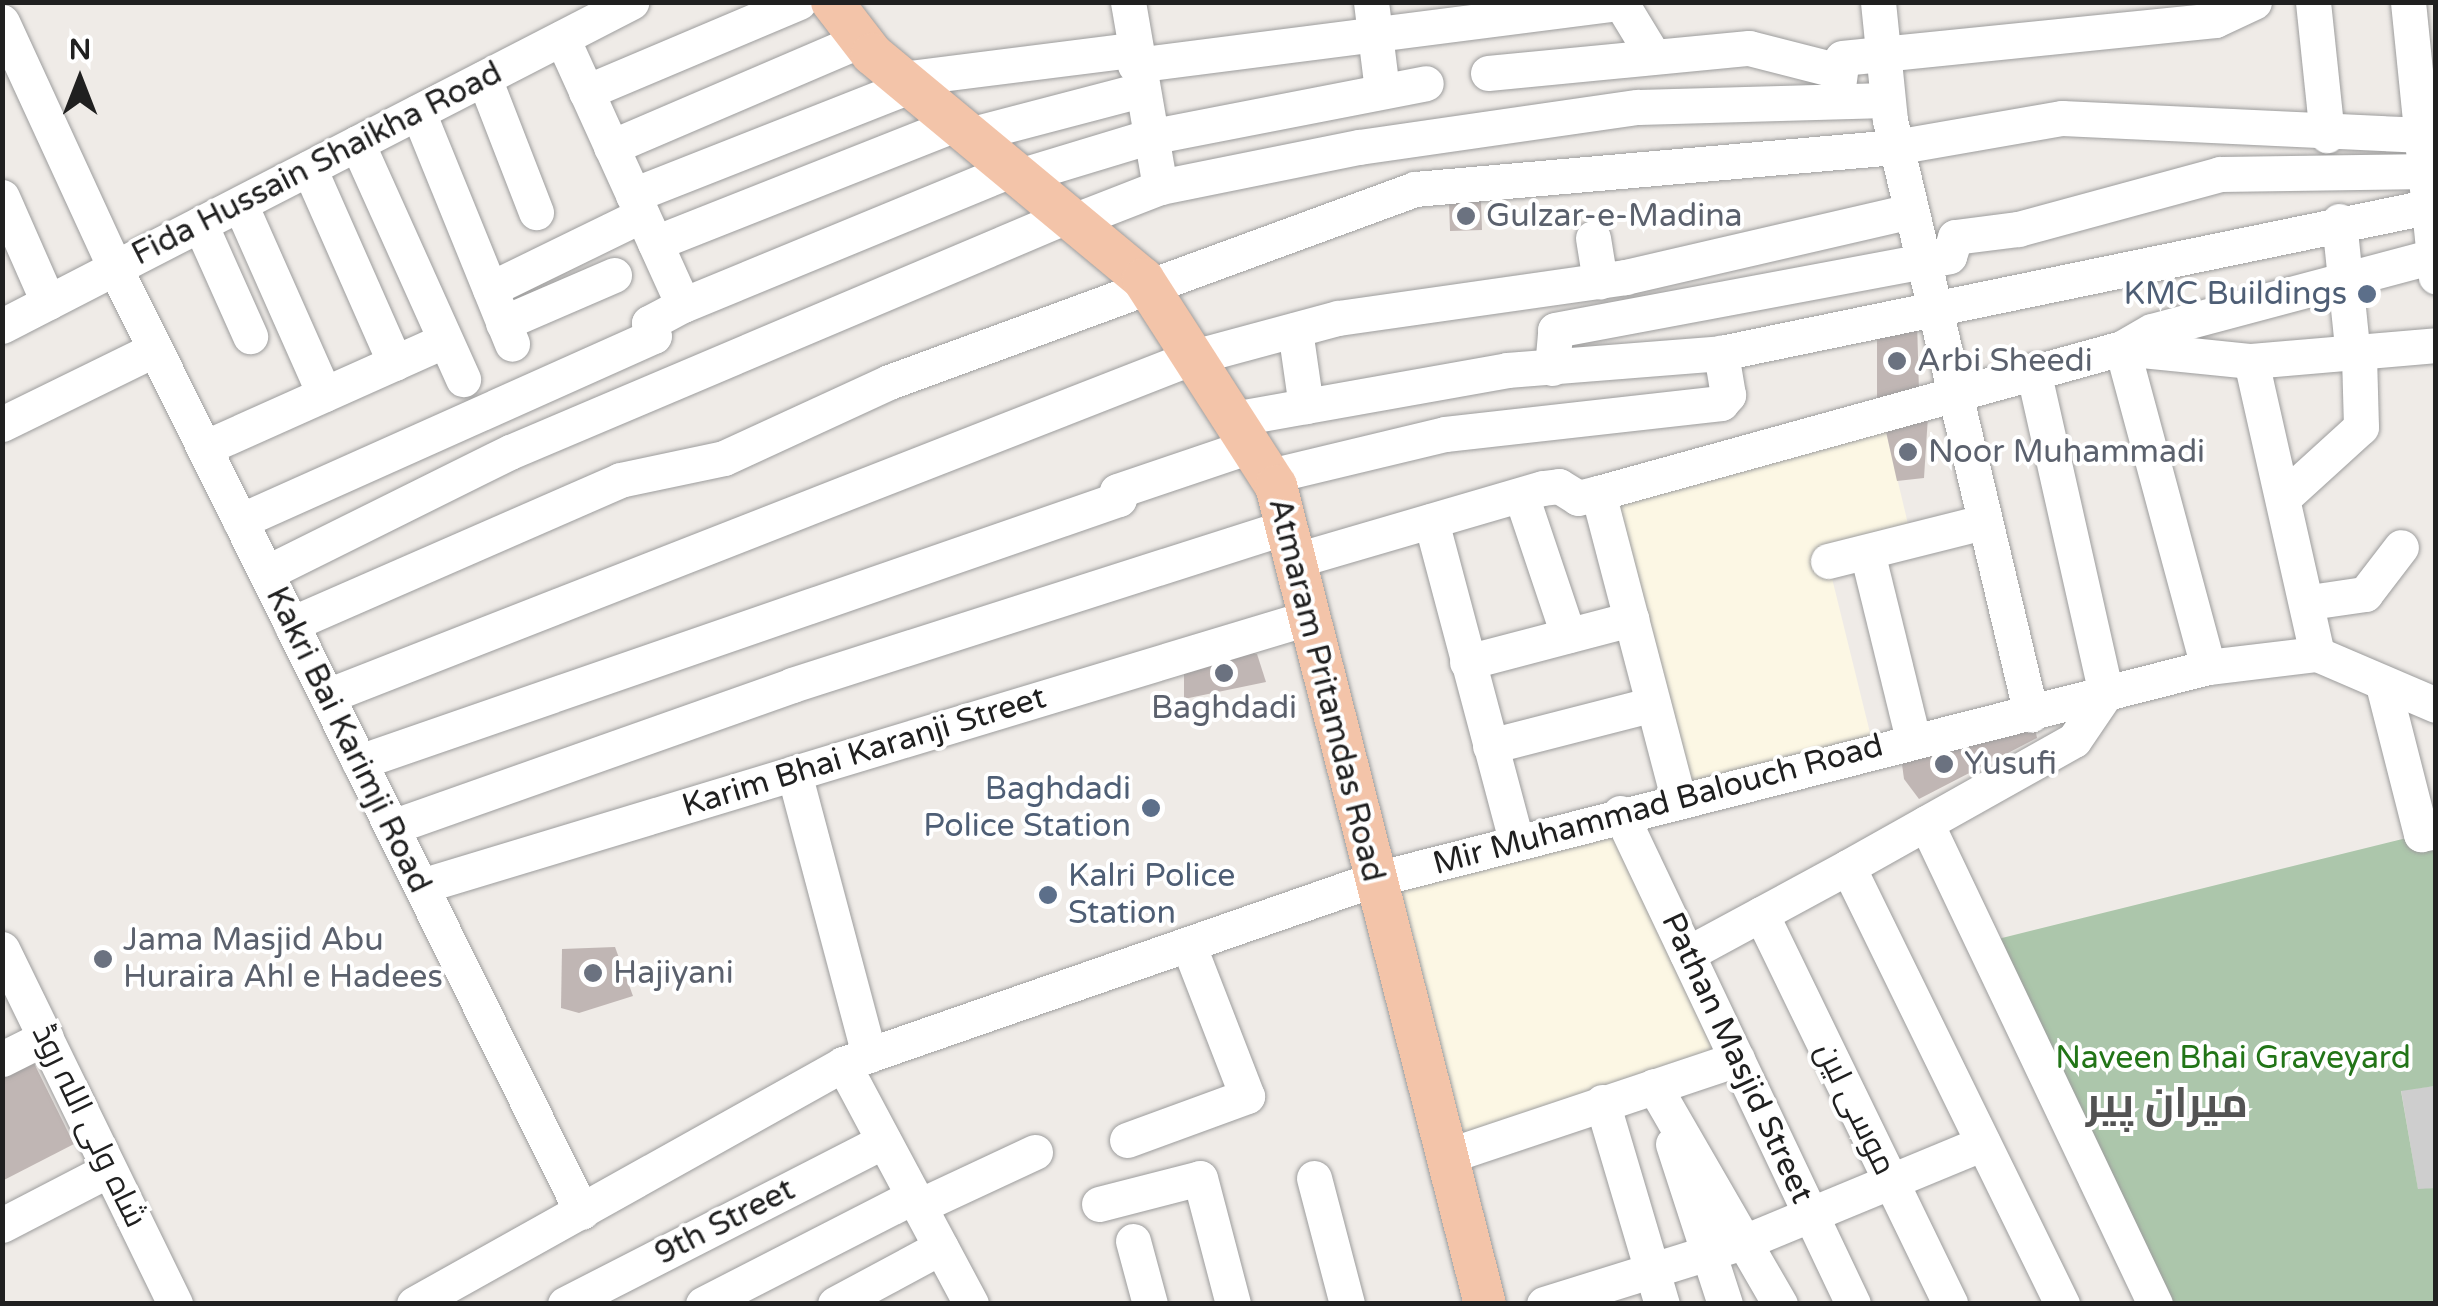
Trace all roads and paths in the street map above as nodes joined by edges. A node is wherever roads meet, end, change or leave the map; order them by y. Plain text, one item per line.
1 (631, 2) edge
2 (1128, 2) edge
3 (1878, 2) edge
4 (2313, 2) edge
5 (2408, 2) edge
6 (1621, 3) edge
7 (2243, 3) edge
8 (835, 11) edge
9 (1374, 18) edge
10 (2, 22) edge
11 (562, 38) junction
12 (1643, 55) junction
13 (1884, 60) junction
14 (1136, 68) junction
15 (1488, 73) dead end
16 (484, 78) junction
17 (906, 82) junction
18 (1426, 84) dead end
19 (1835, 86) junction
20 (1382, 90) junction
21 (586, 92) junction
22 (1888, 100) junction
23 (1638, 106) junction
24 (418, 112) junction
25 (2179, 127) junction
26 (962, 129) junction
27 (2228, 130) junction
28 (2327, 135) junction
29 (2425, 135) junction
30 (1150, 137) junction
31 (358, 143) junction
32 (611, 147) junction
33 (1896, 147) junction
34 (310, 168) junction
35 (1015, 173) junction
36 (2231, 174) junction
37 (2184, 185) junction
38 (1160, 187) junction
39 (2433, 194) edge
40 (2, 197) edge
41 (240, 204) junction
42 (1910, 211) junction
43 (536, 212) dead end
44 (643, 218) junction
45 (1070, 219) junction
46 (2339, 221) junction
47 (200, 224) junction
48 (1593, 238) dead end
49 (1921, 262) junction
50 (2434, 266) edge
51 (115, 268) junction
52 (614, 275) dead end
53 (2345, 278) junction
54 (1600, 280) junction
55 (1147, 286) junction
56 (490, 288) junction
57 (48, 302) junction
58 (683, 305) junction
59 (1933, 312) junction
60 (2, 326) edge
61 (1295, 330) junction
62 (250, 336) dead end
63 (445, 340) junction
64 (2436, 345) edge
65 (2122, 348) junction
66 (155, 349) junction
67 (1722, 352) junction
68 (2356, 356) junction
69 (1193, 357) junction
70 (2250, 361) junction
71 (395, 363) junction
72 (1629, 364) junction
73 (1552, 368) junction
74 (2033, 370) junction
75 (462, 379) dead end
76 (1952, 391) junction
77 (324, 394) junction
78 (1306, 406) junction
79 (1633, 413) junction
80 (2, 424) edge
81 (1251, 447) junction
82 (204, 448) junction
83 (1598, 493) junction
84 (1521, 495) junction
85 (2284, 497) junction
86 (240, 521) junction
87 (1431, 521) junction
88 (1982, 522) junction
89 (1290, 544) junction
90 (2401, 547) dead end
91 (1867, 552) junction
92 (1828, 562) dead end
93 (266, 573) junction
94 (2310, 602) junction
95 (1307, 618) junction
96 (1631, 619) junction
97 (292, 624) junction
98 (1568, 635) junction
99 (2317, 654) junction
100 (1467, 662) junction
101 (2208, 667) junction
102 (2383, 685) junction
103 (2106, 693) junction
104 (327, 696) junction
105 (1653, 704) junction
106 (2436, 705) edge
107 (2030, 714) junction
108 (1913, 739) junction
109 (1490, 746) junction
110 (359, 762) junction
111 (794, 773) junction
112 (1678, 798) junction
113 (1620, 813) junction
114 (1926, 823) junction
115 (392, 827) junction
116 (2436, 831) edge
117 (1516, 841) junction
118 (1848, 866) junction
119 (1372, 880) junction
120 (421, 886) junction
121 (1761, 914) junction
122 (1188, 944) junction
123 (2, 949) edge
124 (1687, 954) junction
125 (14, 1000) edge
126 (46, 1037) junction
127 (2, 1059) edge
128 (1737, 1059) junction
129 (856, 1060) junction
130 (1654, 1086) junction
131 (1602, 1102) junction
132 (1127, 1140) dead end
133 (884, 1141) junction
134 (1983, 1143) junction
135 (1035, 1152) dead end
136 (1444, 1156) junction
137 (108, 1170) junction
138 (1314, 1178) dead end
139 (1890, 1182) junction
140 (916, 1201) junction
141 (1099, 1204) dead end
142 (582, 1212) junction
143 (1810, 1214) junction
144 (2, 1225) edge
145 (1749, 1240) junction
146 (1133, 1242) dead end
147 (941, 1247) junction
148 (1709, 1254) junction
149 (1657, 1287) edge
150 (1232, 1303) edge
151 (175, 1304) edge
152 (414, 1304) edge
153 (565, 1304) edge
154 (704, 1304) edge
155 (835, 1304) edge
156 (971, 1304) edge
157 (1150, 1304) edge
158 (1347, 1304) edge
159 (1485, 1304) edge
160 (1544, 1304) edge
161 (1725, 1304) edge
162 (1780, 1304) edge
163 (1853, 1304) edge
164 (1950, 1304) edge
165 (2062, 1304) edge
166 (2155, 1304) edge

1 - 11 street, Fida Hussain Shaikha Road
2 - 14 street
3 - 13 street
4 - 28 street
5 - 29 street
6 - 9 street
6 - 12 street
7 - 13 street
8 - 17 main road, Atmaram Pritamdas Road
8 - 21 street
8 - 32 street
9 - 14 street
9 - 20 street
10 - 51 street, Kakri Bai Karimji Road
11 - 16 street, Fida Hussain Shaikha Road
11 - 21 street
12 - 15 street
12 - 19 street
12 - 23 street
13 - 19 street
13 - 22 street
14 - 17 street
14 - 26 street
14 - 30 street
16 - 24 street, Fida Hussain Shaikha Road
16 - 43 street
17 - 26 main road, Atmaram Pritamdas Road
17 - 44 street
18 - 20 street
19 - 22 street
19 - 23 street
20 - 30 street
21 - 32 street
22 - 33 street
23 - 38 street
24 - 31 street, Fida Hussain Shaikha Road
24 - 56 street
25 - 27 street
25 - 33 street
25 - 37 street
26 - 35 main road, Atmaram Pritamdas Road
26 - 44 street
27 - 28 street
27 - 36 street
28 - 29 street
29 - 39 street
30 - 35 street
30 - 38 street
31 - 34 street, Fida Hussain Shaikha Road
31 - 63 street
32 - 44 street
33 - 42 street
33 - 55 street
34 - 41 street, Fida Hussain Shaikha Road
34 - 71 street
35 - 45 main road, Atmaram Pritamdas Road
35 - 58 street
36 - 37 street
36 - 39 street
37 - 49 street
38 - 45 street
39 - 46 street
39 - 50 street
40 - 57 street
41 - 47 street, Fida Hussain Shaikha Road
41 - 77 street
42 - 49 street
42 - 54 street
44 - 56 street
44 - 58 street
45 - 55 main road, Atmaram Pritamdas Road
45 - 93 street
46 - 53 street
46 - 59 street
47 - 51 street, Fida Hussain Shaikha Road
47 - 62 street
48 - 54 street
49 - 59 street
49 - 73 street
50 - 53 street
51 - 57 street, Fida Hussain Shaikha Road
51 - 66 street, Kakri Bai Karimji Road
52 - 56 street
53 - 65 street
53 - 68 street
54 - 61 street
55 - 69 main road, Atmaram Pritamdas Road
55 - 97 street
57 - 60 street, Fida Hussain Shaikha Road
58 - 86 street
59 - 67 street
59 - 76 street
61 - 69 street
61 - 78 street
63 - 71 street
63 - 75 street
64 - 68 street
65 - 70 street
65 - 74 street
65 - 101 street
66 - 80 street
66 - 82 street, Kakri Bai Karimji Road
67 - 72 street
67 - 79 street
68 - 70 street
68 - 85 street
69 - 81 main road, Atmaram Pritamdas Road
69 - 104 street
70 - 85 street
71 - 77 street
72 - 73 street
72 - 79 street
73 - 78 street
74 - 76 street
74 - 103 street
76 - 83 street
76 - 88 street
77 - 82 street
78 - 81 street
79 - 81 street
81 - 89 main road, Atmaram Pritamdas Road
81 - 110 street
82 - 86 street, Kakri Bai Karimji Road
83 - 84 street
83 - 96 street
84 - 87 street
84 - 98 street
85 - 94 street
86 - 93 street, Kakri Bai Karimji Road
87 - 89 street
87 - 100 street
88 - 91 street
88 - 107 street
89 - 95 main road, Atmaram Pritamdas Road
89 - 115 street
90 - 94 street
91 - 92 street
91 - 108 street
93 - 97 street, Kakri Bai Karimji Road
94 - 99 street
95 - 111 street, Karim Bhai Karanji Street
95 - 119 main road, Atmaram Pritamdas Road
96 - 98 street
96 - 105 street
97 - 104 street, Kakri Bai Karimji Road
98 - 100 street
99 - 101 street, Mir Muhammad Balouch Road
99 - 102 street
100 - 109 street
101 - 103 street, Mir Muhammad Balouch Road
102 - 106 street
102 - 116 street
103 - 107 street, Mir Muhammad Balouch Road
103 - 114 street
104 - 110 street, Kakri Bai Karimji Road
105 - 109 street
105 - 112 street
107 - 108 street, Mir Muhammad Balouch Road
108 - 112 street, Mir Muhammad Balouch Road
109 - 117 street
110 - 115 street, Kakri Bai Karimji Road
111 - 120 street, Karim Bhai Karanji Street
111 - 129 street
112 - 113 street, Mir Muhammad Balouch Road
113 - 117 street, Mir Muhammad Balouch Road
113 - 124 street, Pathan Masjid Street
114 - 118 street
114 - 166 street
115 - 120 street, Kakri Bai Karimji Road
117 - 119 street, Mir Muhammad Balouch Road
118 - 121 street
118 - 134 street
119 - 122 street, Mir Muhammad Balouch Road
119 - 136 main road, Atmaram Pritamdas Road
120 - 142 street, Kakri Bai Karimji Road
121 - 124 street
121 - 139 street, موسی لین
122 - 129 street, Mir Muhammad Balouch Road
122 - 132 street
123 - 125 street, شاہ ولی اللہ روڈ
124 - 128 street, Pathan Masjid Street
125 - 126 street, شاہ ولی اللہ روڈ
126 - 127 street
126 - 137 street, شاہ ولی اللہ روڈ
128 - 130 street
128 - 143 street, Pathan Masjid Street
129 - 133 street
129 - 142 street, Mir Muhammad Balouch Road
130 - 131 street
130 - 145 street
130 - 148 street
131 - 136 street
131 - 149 street
133 - 140 street
133 - 153 street, 9th Street
134 - 139 street
134 - 165 street
135 - 140 street
136 - 159 main road, Atmaram Pritamdas Road
137 - 144 street
137 - 151 street, شاہ ولی اللہ روڈ
138 - 158 street
139 - 143 street
139 - 164 street, موسی لین
140 - 147 street
140 - 154 street
141 - 150 street
142 - 152 street, Mir Muhammad Balouch Road
143 - 145 street
143 - 163 street, Pathan Masjid Street
145 - 148 street
145 - 162 street
146 - 157 street
147 - 155 street
147 - 156 street
148 - 149 street
148 - 161 street
149 - 160 street

